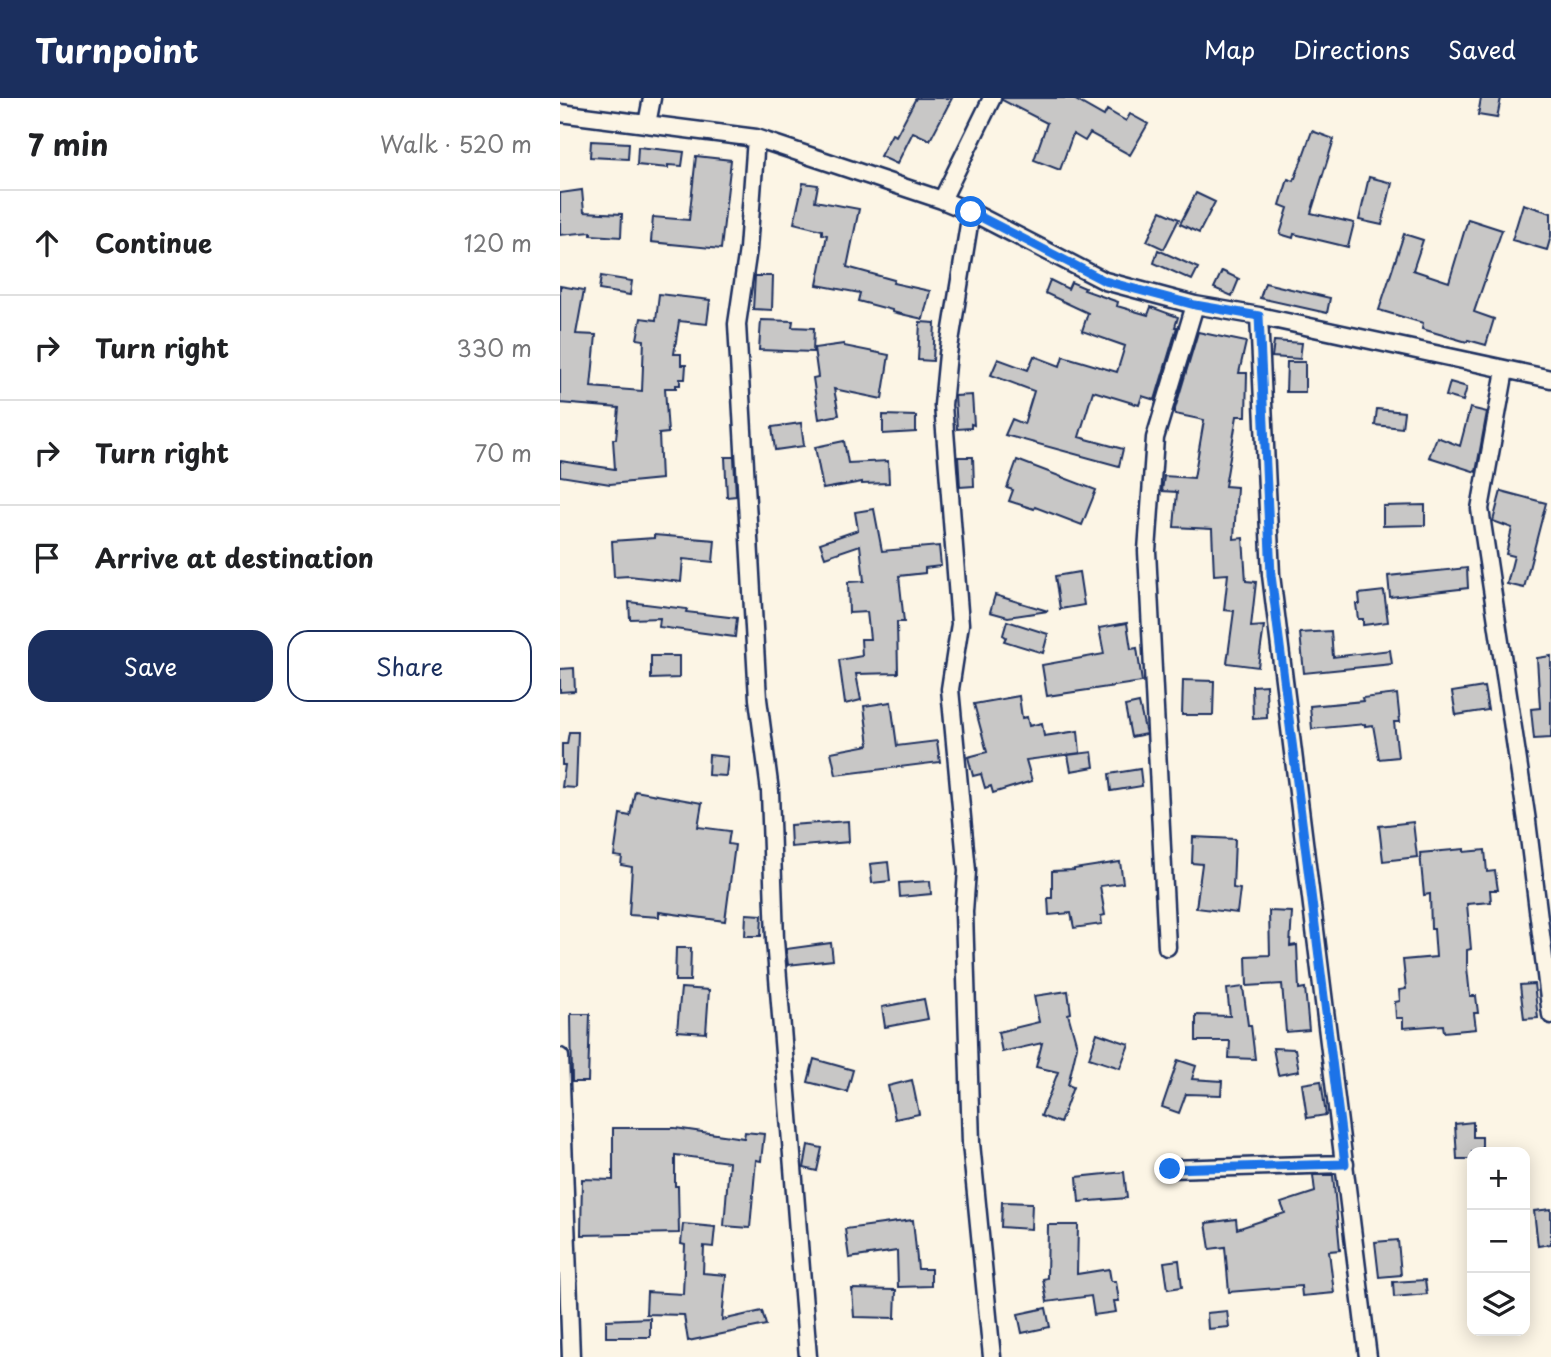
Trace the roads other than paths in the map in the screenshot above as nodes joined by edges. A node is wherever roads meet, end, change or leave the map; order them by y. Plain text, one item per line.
1 (652, 98) edge
2 (992, 98) edge
3 (560, 113) edge
4 (647, 124) junction
5 (756, 138) junction
6 (942, 200) junction
7 (971, 212) junction
8 (1195, 305) junction
9 (1259, 316) junction
10 (1505, 370) junction
11 (1551, 379) edge
12 (1167, 947) dead end
13 (1551, 1015) edge
14 (560, 1058) edge
15 (1345, 1164) junction
16 (1170, 1169) dead end
17 (562, 1201) edge
18 (570, 1357) edge
19 (808, 1357) edge
20 (992, 1357) edge
21 (1368, 1357) edge

1 - 4 street
2 - 6 street
3 - 4 street
4 - 5 street
5 - 6 street
5 - 19 street
6 - 7 street
7 - 8 street
7 - 20 street
8 - 9 street
8 - 12 street
9 - 10 street
9 - 15 street
10 - 11 street
10 - 13 street
14 - 17 street
15 - 16 street
15 - 21 street
17 - 18 street

